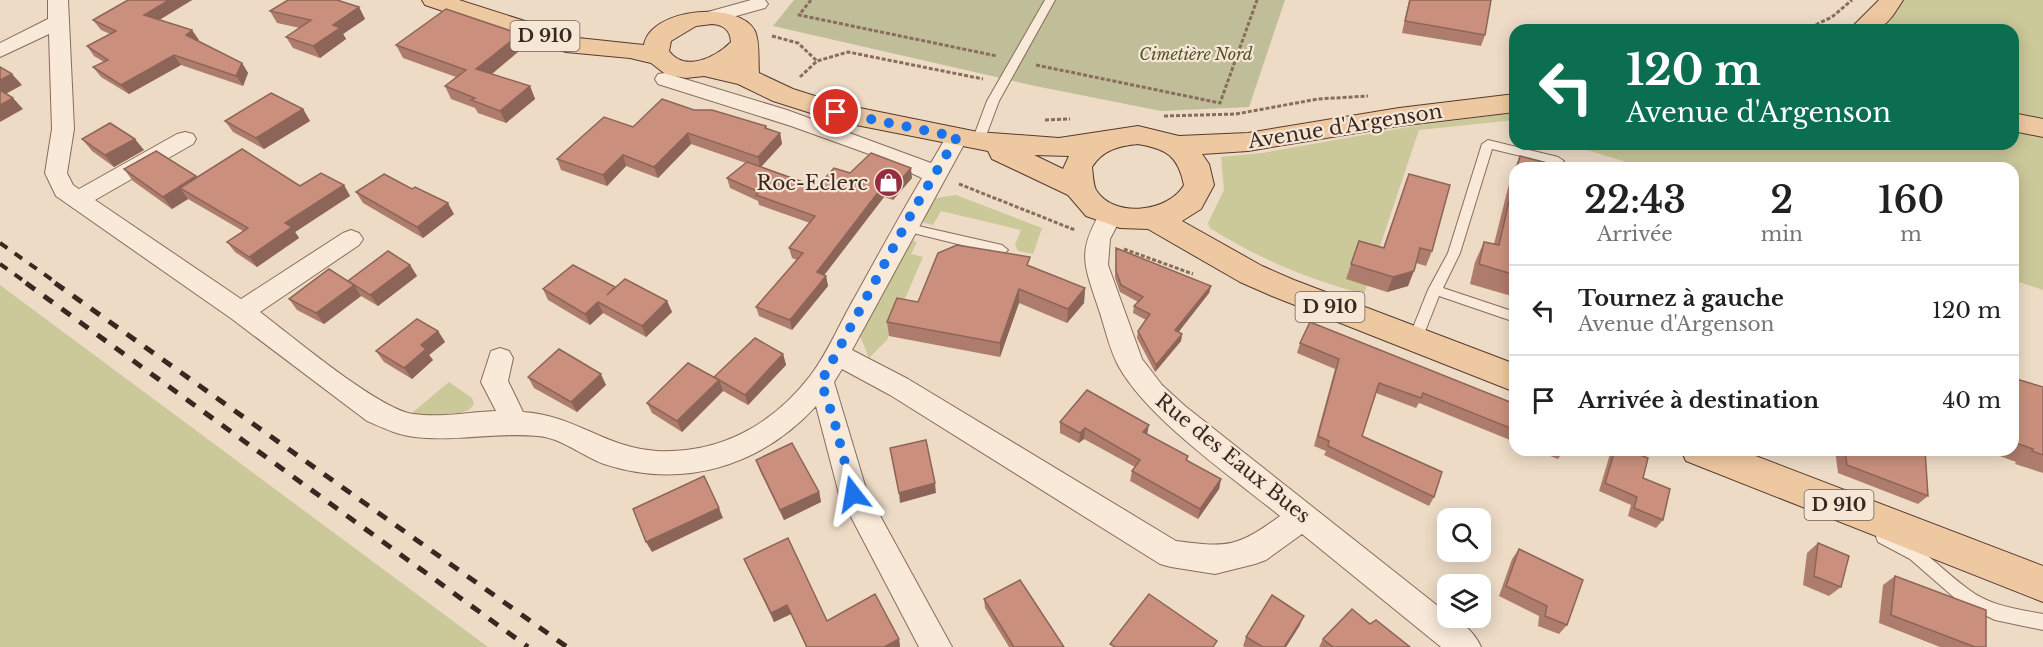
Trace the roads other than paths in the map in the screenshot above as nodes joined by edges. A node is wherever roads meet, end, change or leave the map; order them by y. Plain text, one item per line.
1 (434, 0) edge
2 (472, 0) edge
3 (1050, 0) edge
4 (1890, 0) edge
5 (760, 2) edge
6 (58, 11) edge
7 (711, 16) junction
8 (1870, 24) edge
9 (749, 37) junction
10 (0, 51) edge
11 (662, 56) junction
12 (704, 68) junction
13 (746, 77) junction
14 (1509, 103) edge
15 (2019, 123) edge
16 (2043, 128) edge
17 (185, 138) dead end
18 (967, 139) junction
19 (1101, 142) junction
20 (1175, 146) junction
21 (1509, 149) edge
22 (1513, 150) edge
23 (1558, 161) dead end
24 (933, 174) junction
25 (1078, 188) junction
26 (78, 200) junction
27 (1154, 219) junction
28 (904, 227) junction
29 (1104, 227) junction
30 (351, 239) dead end
31 (1002, 250) edge
32 (1435, 290) junction
33 (241, 312) junction
34 (1509, 315) edge
35 (1415, 340) junction
36 (837, 354) junction
37 (500, 358) dead end
38 (1509, 376) edge
39 (821, 382) junction
40 (513, 422) junction
41 (1714, 456) edge
42 (1765, 476) junction
43 (1303, 516) junction
44 (1979, 559) junction
45 (2043, 584) edge
46 (2043, 590) edge
47 (2043, 622) edge
48 (936, 647) edge
49 (1465, 647) edge

1 - 11 main road, D 910
2 - 11 main road, D 910
3 - 18 lane
4 - 8 main road
5 - 7 street
5 - 9 street
6 - 10 street
6 - 26 street
7 - 9 main road
7 - 11 main road
9 - 12 main road
9 - 13 main road
11 - 12 main road
11 - 24 street
12 - 13 main road
13 - 18 main road
14 - 20 main road, Avenue d'Argenson
15 - 16 main road
17 - 26 street
18 - 19 main road
18 - 24 street
18 - 25 main road
19 - 20 main road
19 - 25 main road
20 - 27 main road
21 - 32 lane
22 - 23 lane
24 - 28 street
25 - 29 main road
26 - 33 street
27 - 29 main road
27 - 35 main road, D 910
28 - 31 lane
28 - 36 street
29 - 43 street, Rue des Eaux Bues
30 - 33 street
32 - 34 lane
32 - 35 lane
33 - 40 street
35 - 38 main road, D 910
36 - 39 street
36 - 43 street
37 - 40 street
39 - 40 street
39 - 48 street
41 - 42 main road, D 910
42 - 44 main road, D 910
42 - 47 lane
43 - 49 street, Rue des Eaux Bues
44 - 45 main road, D 910
44 - 46 main road

